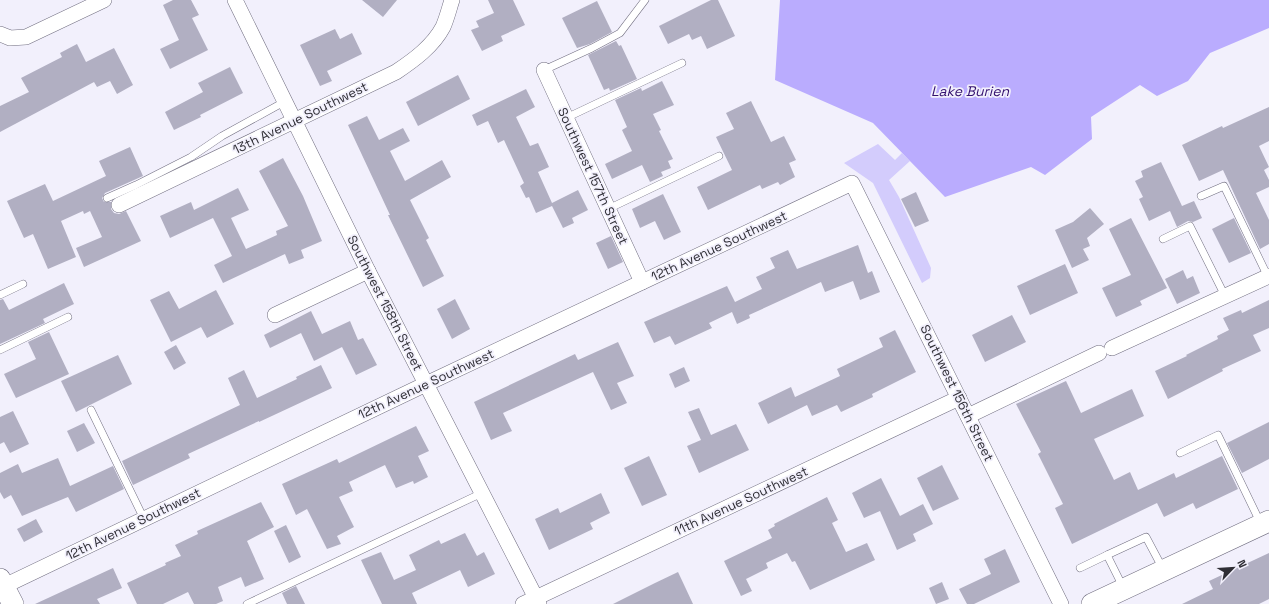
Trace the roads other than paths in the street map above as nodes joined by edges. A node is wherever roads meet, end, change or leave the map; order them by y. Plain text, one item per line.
1 (104, 0) edge
2 (235, 0) edge
3 (452, 0) edge
4 (645, 0) edge
5 (0, 34) edge
6 (682, 63) dead end
7 (544, 70) joint
8 (284, 102) junction
9 (566, 118) junction
10 (294, 121) junction
11 (719, 156) dead end
12 (852, 183) joint
13 (1201, 196) dead end
14 (113, 201) joint
15 (608, 209) junction
16 (1162, 239) dead end
17 (368, 271) junction
18 (1268, 276) edge
19 (642, 282) junction
20 (23, 284) dead end
21 (0, 295) edge
22 (1225, 296) junction
23 (275, 315) dead end
24 (68, 317) dead end
25 (0, 350) edge
26 (426, 384) junction
27 (959, 398) junction
28 (91, 410) dead end
29 (968, 416) junction
30 (1180, 453) dead end
31 (482, 493) junction
32 (144, 519) junction
33 (1265, 522) edge
34 (1107, 555) junction
35 (1080, 568) dead end
36 (1163, 571) junction
37 (4, 589) edge
38 (1124, 589) junction
39 (532, 602) edge
40 (247, 604) edge
41 (1061, 604) edge
42 (1092, 604) edge

1 - 5 street
2 - 8 street, Southwest 158th Street
3 - 10 street, 13th Avenue Southwest
4 - 7 lane
6 - 9 lane
7 - 9 street, Southwest 157th Street
8 - 10 street, Southwest 158th Street
8 - 14 lane
9 - 15 street, Southwest 157th Street
10 - 14 street, 13th Avenue Southwest
10 - 17 street, Southwest 158th Street
11 - 15 lane
12 - 19 street, 12th Avenue Southwest
12 - 27 street, Southwest 156th Street
13 - 18 lane
15 - 19 street, Southwest 157th Street
16 - 22 lane
17 - 23 street
17 - 26 street, Southwest 158th Street
18 - 22 street
19 - 26 street, 12th Avenue Southwest
20 - 21 lane
22 - 29 street
24 - 25 lane
26 - 31 street, Southwest 158th Street
26 - 32 street, 12th Avenue Southwest
27 - 29 street, Southwest 156th Street
27 - 39 street, 11th Avenue Southwest
28 - 32 lane
29 - 41 street, Southwest 156th Street
30 - 33 lane
31 - 39 street, Southwest 158th Street
31 - 40 lane
32 - 37 street, 12th Avenue Southwest
33 - 36 street
34 - 35 lane
34 - 36 lane
34 - 38 lane
36 - 38 street
38 - 42 street

